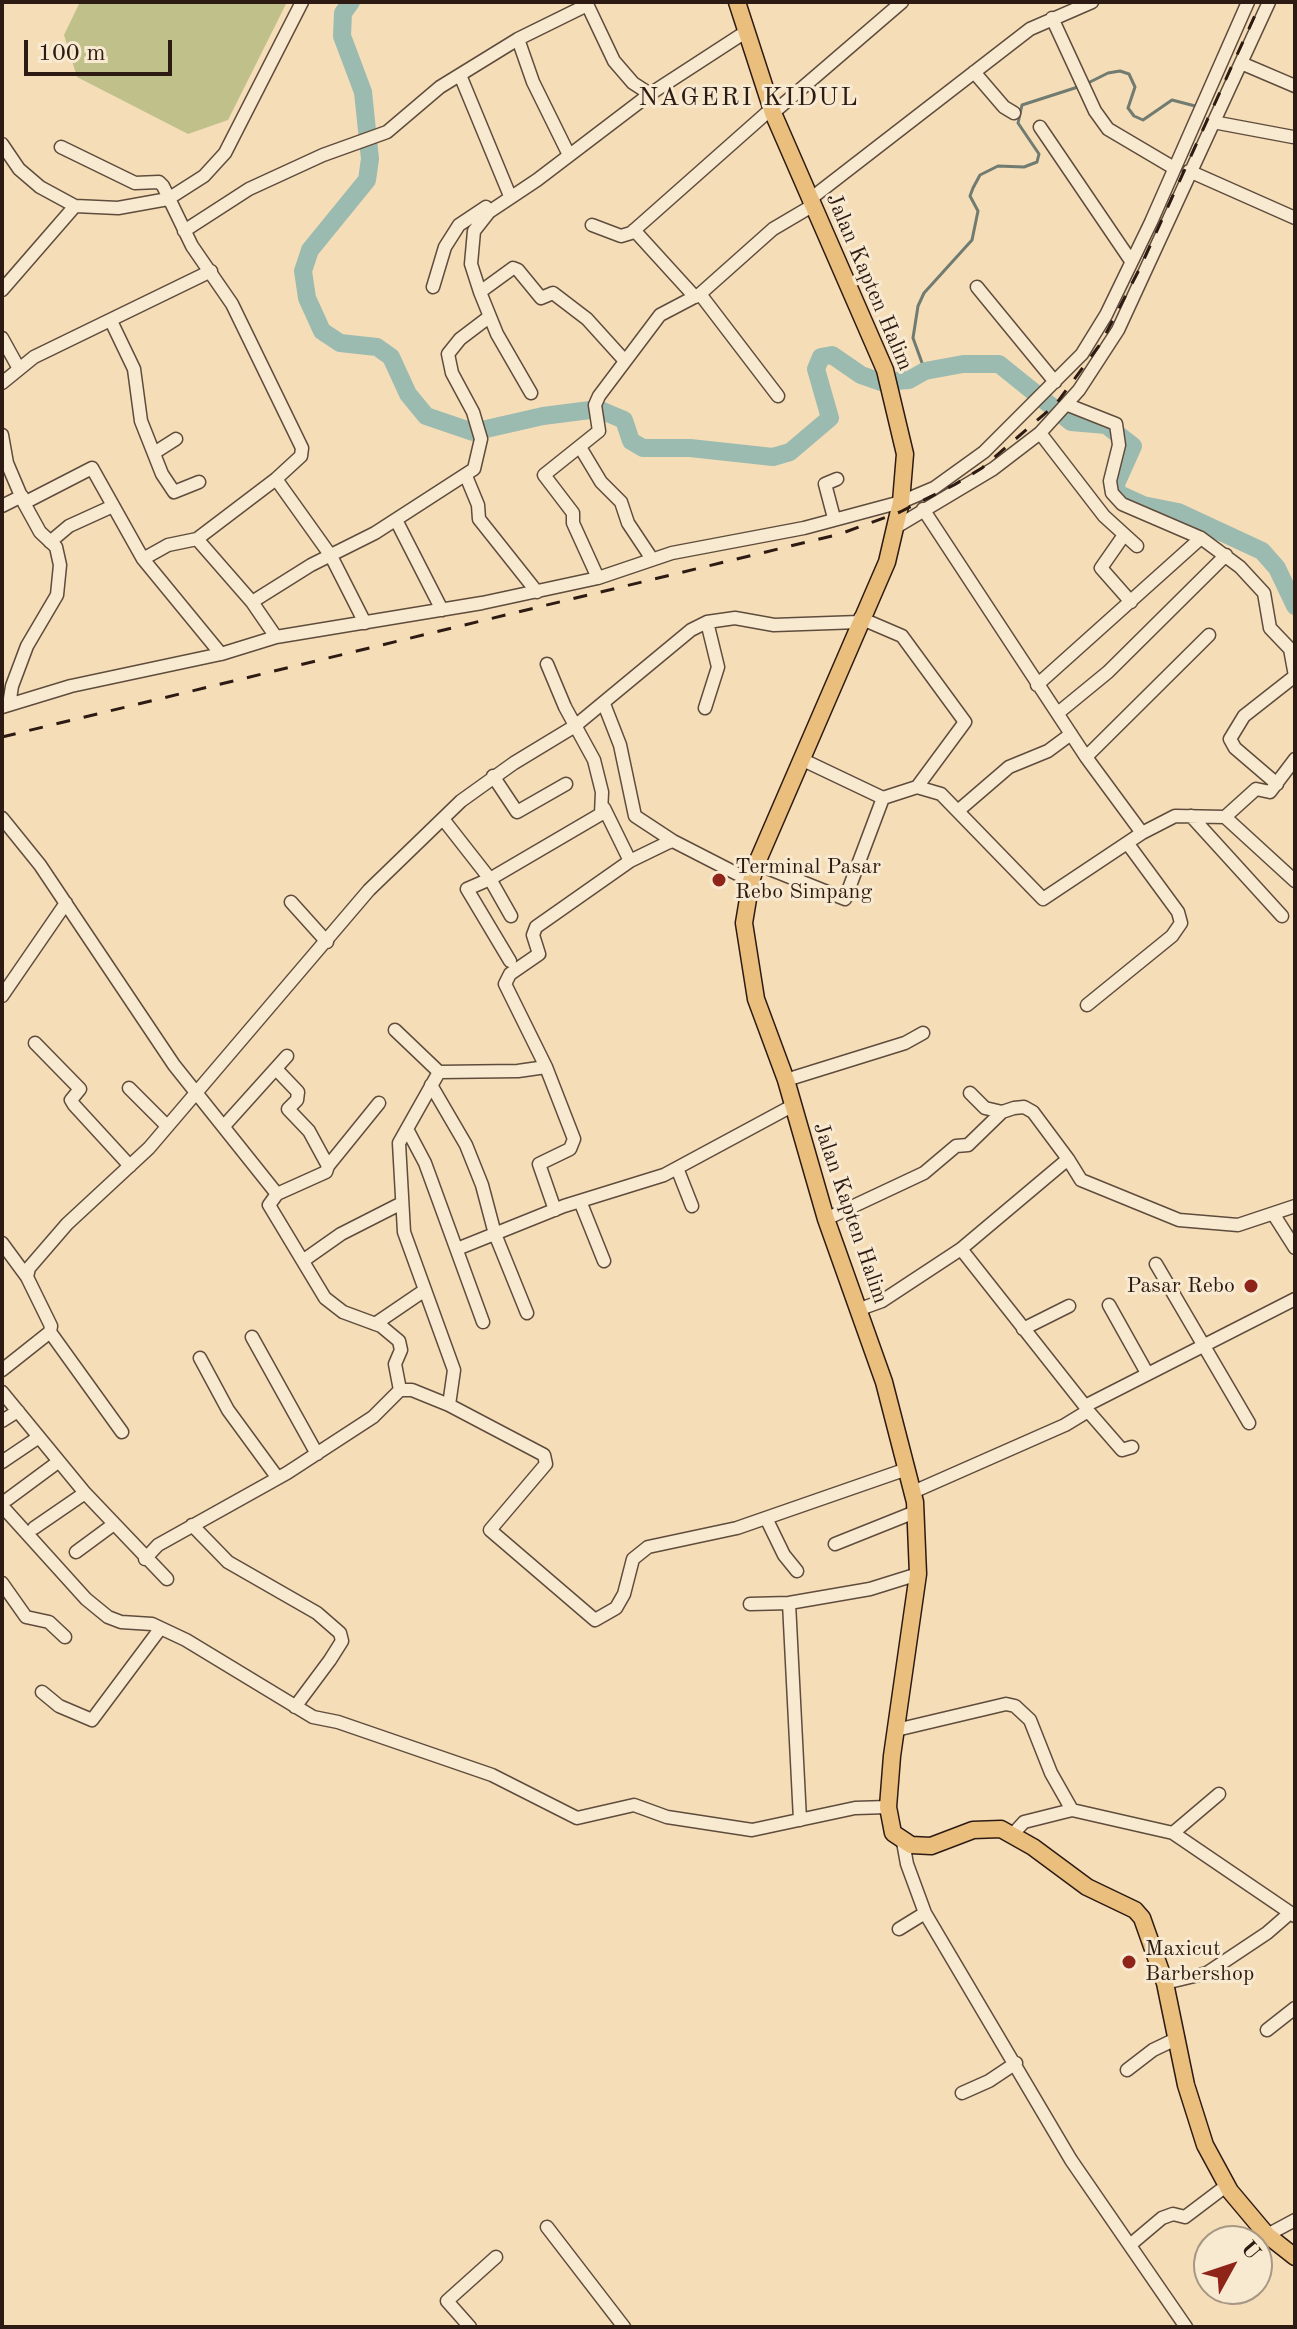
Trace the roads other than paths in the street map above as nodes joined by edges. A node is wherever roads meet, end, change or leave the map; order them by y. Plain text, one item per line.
1 (302, 2) edge
2 (737, 2) edge
3 (902, 2) edge
4 (1248, 2) edge
5 (1269, 2) edge
6 (1085, 3) edge
7 (586, 4) edge
8 (1052, 18) junction
9 (747, 31) junction
10 (518, 39) junction
11 (1241, 63) junction
12 (974, 72) junction
13 (460, 75) junction
14 (1295, 86) edge
15 (650, 94) junction
16 (772, 111) junction
17 (1014, 113) dead end
18 (1216, 116) junction
19 (1040, 127) dead end
20 (1293, 137) dead end
21 (2, 144) edge
22 (61, 147) dead end
23 (569, 155) junction
24 (1174, 168) junction
25 (1189, 171) junction
26 (509, 194) junction
27 (168, 199) junction
28 (811, 203) junction
29 (75, 206) junction
30 (1295, 218) edge
31 (592, 225) dead end
32 (634, 230) junction
33 (184, 231) junction
34 (1131, 261) junction
35 (211, 271) junction
36 (433, 287) dead end
37 (977, 287) dead end
38 (2, 290) edge
39 (480, 292) junction
40 (697, 295) junction
41 (489, 317) junction
42 (111, 321) junction
43 (2, 338) edge
44 (625, 361) junction
45 (18, 367) junction
46 (1055, 382) junction
47 (2, 383) edge
48 (531, 393) dead end
49 (778, 396) dead end
50 (1065, 408) junction
51 (1040, 433) junction
52 (2, 435) edge
53 (176, 439) dead end
54 (580, 447) junction
55 (154, 453) junction
56 (5, 465) edge
57 (466, 476) junction
58 (276, 479) junction
59 (837, 479) dead end
60 (199, 482) dead end
61 (23, 499) junction
62 (901, 502) junction
63 (2, 506) edge
64 (113, 506) junction
65 (923, 509) junction
66 (834, 518) junction
67 (396, 520) junction
68 (896, 527) junction
69 (1124, 535) junction
70 (1201, 538) junction
71 (197, 539) junction
72 (50, 542) junction
73 (1137, 546) dead end
74 (1226, 555) junction
75 (331, 556) junction
76 (143, 559) junction
77 (652, 559) junction
78 (598, 578) junction
79 (537, 592) junction
80 (252, 602) junction
81 (1131, 602) junction
82 (442, 610) junction
83 (860, 620) junction
84 (707, 622) junction
85 (365, 623) junction
86 (1209, 635) dead end
87 (276, 637) junction
88 (221, 654) junction
89 (547, 664) dead end
90 (1295, 676) edge
91 (1037, 685) junction
92 (604, 704) junction
93 (6, 706) edge
94 (705, 708) dead end
95 (1058, 713) junction
96 (575, 726) junction
97 (1071, 734) junction
98 (1086, 757) junction
99 (801, 759) junction
100 (1295, 759) edge
101 (493, 776) junction
102 (566, 784) dead end
103 (1277, 784) junction
104 (917, 787) junction
105 (883, 798) junction
106 (604, 808) junction
107 (959, 810) junction
108 (1191, 816) junction
109 (1225, 817) junction
110 (2, 818) edge
111 (443, 819) junction
112 (1142, 833) junction
113 (673, 841) junction
114 (1128, 844) junction
115 (630, 861) junction
116 (757, 864) junction
117 (490, 879) junction
118 (751, 881) junction
119 (1295, 881) edge
120 (291, 902) dead end
121 (66, 903) junction
122 (511, 916) dead end
123 (1282, 916) dead end
124 (327, 942) junction
125 (510, 961) dead end
126 (2, 996) edge
127 (1087, 1005) dead end
128 (395, 1030) dead end
129 (923, 1033) dead end
130 (35, 1043) dead end
131 (287, 1056) dead end
132 (546, 1067) junction
133 (277, 1070) junction
134 (439, 1072) junction
135 (786, 1080) junction
136 (431, 1085) junction
137 (129, 1088) dead end
138 (970, 1093) dead end
139 (197, 1095) junction
140 (379, 1103) dead end
141 (792, 1106) junction
142 (1002, 1112) junction
143 (167, 1126) junction
144 (224, 1126) junction
145 (407, 1129) junction
146 (1068, 1159) junction
147 (130, 1166) junction
148 (328, 1166) junction
149 (677, 1168) junction
150 (277, 1194) junction
151 (580, 1201) junction
152 (400, 1204) junction
153 (692, 1206) dead end
154 (1295, 1206) edge
155 (555, 1210) junction
156 (1274, 1215) junction
157 (826, 1219) junction
158 (495, 1234) junction
159 (2, 1243) edge
160 (1295, 1248) edge
161 (457, 1249) junction
162 (961, 1249) junction
163 (304, 1260) junction
164 (604, 1261) dead end
165 (1156, 1264) dead end
166 (27, 1277) junction
167 (425, 1290) junction
168 (1295, 1299) edge
169 (1109, 1305) dead end
170 (1069, 1306) dead end
171 (860, 1309) junction
172 (527, 1313) dead end
173 (483, 1322) dead end
174 (375, 1324) junction
175 (1023, 1329) junction
176 (50, 1332) junction
177 (252, 1337) dead end
178 (1203, 1346) junction
179 (200, 1358) dead end
180 (2, 1370) edge
181 (1147, 1373) junction
182 (400, 1390) junction
183 (2, 1392) edge
184 (449, 1405) junction
185 (1086, 1409) junction
186 (18, 1411) junction
187 (2, 1421) edge
188 (1249, 1423) dead end
189 (122, 1432) dead end
190 (39, 1437) junction
191 (1132, 1447) dead end
192 (317, 1454) junction
193 (2, 1462) edge
194 (58, 1462) junction
195 (904, 1470) junction
196 (277, 1477) junction
197 (913, 1492) junction
198 (85, 1493) junction
199 (5, 1502) edge
200 (915, 1512) junction
201 (766, 1518) junction
202 (2, 1522) edge
203 (114, 1524) junction
204 (192, 1525) junction
205 (31, 1531) junction
206 (835, 1544) dead end
207 (76, 1552) dead end
208 (145, 1559) junction
209 (797, 1571) dead end
210 (918, 1574) junction
211 (167, 1579) dead end
212 (2, 1583) edge
213 (789, 1603) junction
214 (750, 1604) dead end
215 (160, 1629) junction
216 (65, 1637) dead end
217 (42, 1692) dead end
218 (295, 1707) junction
219 (896, 1730) junction
220 (1219, 1794) dead end
221 (888, 1807) junction
222 (1072, 1810) junction
223 (800, 1820) junction
224 (1173, 1833) junction
225 (1013, 1834) junction
226 (903, 1842) junction
227 (925, 1913) junction
228 (1293, 1914) edge
229 (899, 1929) dead end
230 (1165, 1983) junction
231 (1295, 2008) edge
232 (1267, 2030) dead end
233 (1178, 2038) junction
234 (1016, 2063) junction
235 (1127, 2070) dead end
236 (962, 2093) dead end
237 (1226, 2186) junction
238 (1295, 2220) edge
239 (1259, 2225) edge
240 (547, 2227) dead end
241 (1273, 2232) edge
242 (1273, 2240) edge
243 (1130, 2245) junction
244 (496, 2257) dead end
245 (1295, 2257) edge
246 (617, 2325) edge
247 (470, 2327) edge
248 (1186, 2327) edge

1 - 27 street
2 - 9 main road, Jalan Kapten Halim
3 - 16 street
4 - 24 street
5 - 11 street
6 - 8 street
7 - 10 street
7 - 15 street
8 - 12 street
8 - 24 street
9 - 15 street
9 - 16 main road, Jalan Kapten Halim
10 - 13 street
10 - 23 street
11 - 14 street
11 - 18 street
12 - 17 street
12 - 28 street
13 - 26 street
13 - 33 street
15 - 23 street
16 - 28 main road, Jalan Kapten Halim
16 - 32 street
18 - 20 street
18 - 25 street
19 - 34 street
21 - 29 street
22 - 27 street
23 - 26 street
24 - 34 street
25 - 30 street
25 - 50 street
26 - 36 street
26 - 39 street
27 - 29 street
27 - 33 street
28 - 40 street
28 - 62 main road, Jalan Kapten Halim
29 - 38 street
31 - 32 street
32 - 40 street
33 - 35 street
34 - 46 street
35 - 42 street
35 - 58 street
37 - 46 street
39 - 41 street
39 - 44 street
40 - 44 street
40 - 49 street
41 - 48 street
41 - 57 street
42 - 45 street
42 - 55 street
43 - 45 street
44 - 54 street
45 - 47 street
46 - 62 street
50 - 51 street
50 - 70 street
51 - 65 street
51 - 69 street
52 - 56 street
53 - 55 street
54 - 77 street
54 - 78 street
55 - 60 street
56 - 61 street
57 - 67 street
57 - 79 street
58 - 71 street
58 - 75 street
59 - 66 street
61 - 63 street
61 - 64 street
61 - 72 street
62 - 66 street
62 - 68 main road, Jalan Kapten Halim
64 - 72 street
64 - 76 street
65 - 68 street
65 - 91 street
66 - 77 street
67 - 75 street
67 - 82 street
68 - 83 main road, Jalan Kapten Halim
69 - 73 street
69 - 81 street
70 - 74 street
70 - 81 street
71 - 76 street
71 - 80 street
72 - 93 street
74 - 90 street
74 - 95 street
75 - 80 street
75 - 85 street
76 - 88 street
77 - 78 street
78 - 79 street
79 - 82 street
80 - 87 street
81 - 91 street
82 - 85 street
83 - 84 street
83 - 99 main road, Jalan Kapten Halim
83 - 104 street
84 - 92 street
84 - 94 street
85 - 87 street
86 - 98 street
87 - 88 street
88 - 93 street
89 - 96 street
90 - 103 street
91 - 95 street
92 - 96 street
92 - 113 street
95 - 97 street
96 - 101 street
96 - 106 street
97 - 98 street
97 - 107 street
98 - 112 street
99 - 105 street
99 - 116 main road, Jalan Kapten Halim
100 - 103 street
101 - 102 street
101 - 111 street
103 - 109 street
104 - 105 street
104 - 107 street
105 - 116 street
106 - 115 street
106 - 117 street
107 - 114 street
108 - 109 street
108 - 112 street
108 - 123 street
109 - 119 street
110 - 121 street
111 - 117 street
111 - 124 street
112 - 114 street
113 - 115 street
113 - 118 street
114 - 127 street
115 - 132 street
116 - 118 main road, Jalan Kapten Halim
117 - 122 street
117 - 125 street
118 - 135 main road, Jalan Kapten Halim
120 - 124 street
121 - 126 street
121 - 139 street
124 - 139 street
128 - 134 street
129 - 135 street
130 - 147 street
131 - 133 street
132 - 134 street
132 - 155 street
133 - 144 street
133 - 148 street
134 - 136 street
135 - 141 main road, Jalan Kapten Halim
136 - 145 street
136 - 158 street
137 - 143 street
138 - 142 street
139 - 143 street
139 - 144 street
140 - 148 street
141 - 149 street
141 - 157 main road, Jalan Kapten Halim
142 - 146 street
142 - 157 street
143 - 147 street
144 - 150 street
145 - 152 street
145 - 161 street
146 - 156 street
146 - 162 street
147 - 166 street
148 - 150 street
149 - 151 street
149 - 153 street
150 - 163 street
151 - 155 street
151 - 164 street
152 - 163 street
152 - 167 street
154 - 156 street
155 - 158 street
156 - 160 street
157 - 171 main road, Jalan Kapten Halim
158 - 161 street
158 - 172 street
159 - 166 street
161 - 173 street
162 - 171 street
162 - 175 street
163 - 174 street
165 - 178 street
166 - 176 street
167 - 174 street
167 - 184 street
168 - 178 street
169 - 181 street
170 - 175 street
171 - 195 main road, Jalan Kapten Halim
174 - 182 street
175 - 185 street
176 - 180 street
176 - 189 street
177 - 192 street
178 - 181 street
178 - 188 street
179 - 196 street
181 - 185 street
182 - 184 street
182 - 192 street
183 - 186 street
184 - 201 street
185 - 191 street
185 - 197 street
186 - 187 street
186 - 190 street
190 - 193 street
190 - 194 street
192 - 196 street
194 - 198 street
194 - 199 street
195 - 197 main road, Jalan Kapten Halim
195 - 201 street
196 - 204 street
197 - 200 main road, Jalan Kapten Halim
198 - 203 street
198 - 205 street
199 - 205 street
200 - 206 street
200 - 210 main road, Jalan Kapten Halim
201 - 209 street
202 - 205 street
203 - 207 street
203 - 208 street
204 - 208 street
204 - 218 street
205 - 215 street
208 - 211 street
210 - 213 street
210 - 219 main road, Jalan Kapten Halim
212 - 216 street
213 - 214 street
213 - 223 street
215 - 217 street
215 - 218 street
218 - 223 street
219 - 221 main road, Jalan Kapten Halim
219 - 222 street
220 - 224 street
221 - 223 street
221 - 226 main road, Jalan Kapten Halim
222 - 224 street
222 - 225 street
224 - 228 street
225 - 226 main road
225 - 230 main road
226 - 227 street
227 - 229 street
227 - 234 street
228 - 230 street
230 - 233 main road
231 - 232 street
233 - 235 street
233 - 237 main road
234 - 236 street
234 - 243 street
237 - 239 main road
237 - 243 street
238 - 241 street
240 - 246 street
242 - 245 main road
243 - 248 street
244 - 247 street

